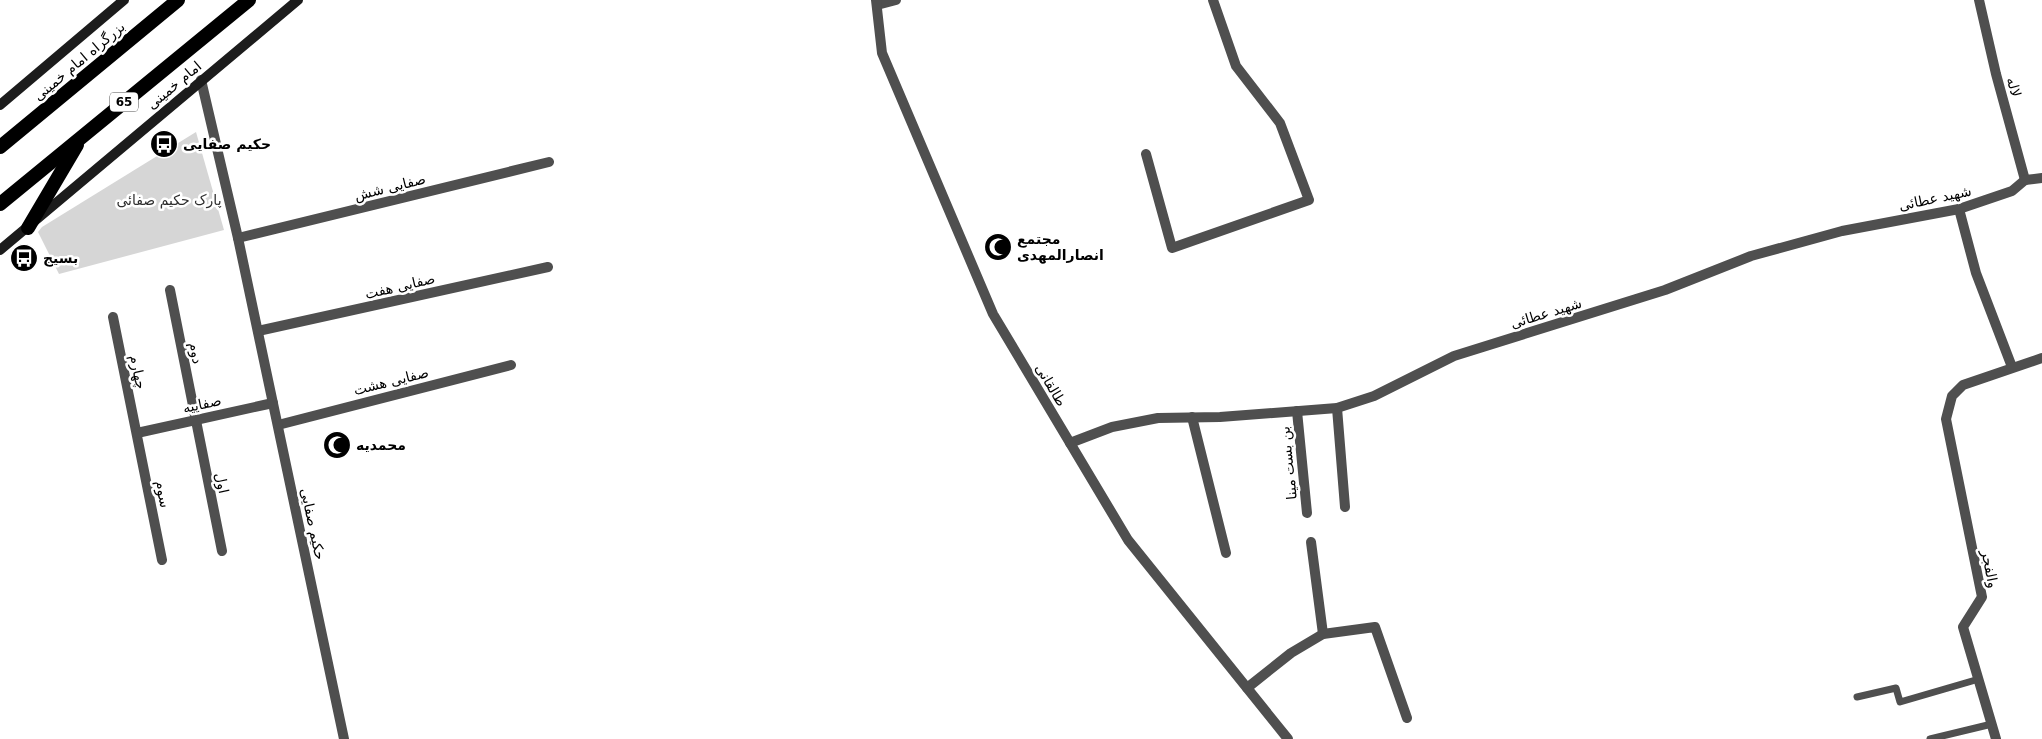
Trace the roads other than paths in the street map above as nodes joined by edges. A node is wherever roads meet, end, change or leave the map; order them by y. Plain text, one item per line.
1 (124, 0) edge
2 (178, 0) edge
3 (249, 0) edge
4 (298, 0) edge
5 (896, 0) edge
6 (1213, 0) edge
7 (1979, 0) edge
8 (876, 3) edge
9 (201, 80) junction
10 (0, 105) edge
11 (82, 137) junction
12 (0, 147) edge
13 (1146, 154) dead end
14 (549, 162) dead end
15 (2042, 178) edge
16 (2025, 180) junction
17 (0, 204) edge
18 (1959, 209) junction
19 (28, 228) junction
20 (238, 238) junction
21 (0, 250) edge
22 (548, 267) dead end
23 (170, 290) dead end
24 (113, 317) dead end
25 (258, 331) junction
26 (2042, 358) edge
27 (511, 365) dead end
28 (2012, 367) junction
29 (273, 403) junction
30 (1337, 408) junction
31 (1297, 411) junction
32 (1192, 417) junction
33 (195, 420) junction
34 (278, 425) junction
35 (137, 433) junction
36 (1070, 443) junction
37 (1345, 507) dead end
38 (1307, 513) dead end
39 (1311, 542) dead end
40 (222, 551) dead end
41 (1226, 553) dead end
42 (162, 560) dead end
43 (1323, 634) junction
44 (1979, 679) junction
45 (1247, 688) junction
46 (1857, 696) dead end
47 (1407, 718) dead end
48 (1992, 724) junction
49 (344, 739) edge
50 (1288, 739) edge
51 (1930, 739) edge
52 (1996, 739) edge

1 - 10 main road
2 - 12 highway, بزرگراه امام خمینی
3 - 11 highway, 65
4 - 9 main road, امام خمینی
5 - 8 street
6 - 13 street
7 - 16 street, لاله
8 - 36 street, طالقانی
9 - 19 main road, امام خمینی
9 - 20 street, حکیم صفایی
11 - 17 highway, 65
11 - 19 highway
14 - 20 street, صفایی شش
15 - 16 street
16 - 18 street, شهید عطائی
18 - 28 street
18 - 30 street, شهید عطائی
19 - 21 main road, امام خمینی
20 - 25 street, حکیم صفایی
22 - 25 street, صفایی هفت
23 - 33 street, دوم
24 - 35 street, چهارم
25 - 29 street, حکیم صفایی
26 - 28 street
27 - 34 street, صفایی هشت
28 - 44 street, والفجر
29 - 33 street, صفاییه
29 - 34 street, حکیم صفایی
30 - 31 street, شهید عطائی
30 - 37 street
31 - 32 street, شهید عطائی
31 - 38 street, بن بست مینا
32 - 36 street, شهید عطائی
32 - 41 street
33 - 35 street, صفاییه
33 - 40 street, اول
34 - 49 street, حکیم صفایی
35 - 42 street, سوم
36 - 45 street, طالقانی
39 - 43 street
43 - 45 street
43 - 47 street
44 - 46 lane
44 - 48 street, والفجر
45 - 50 street, طالقانی
48 - 51 lane
48 - 52 street, والفجر

